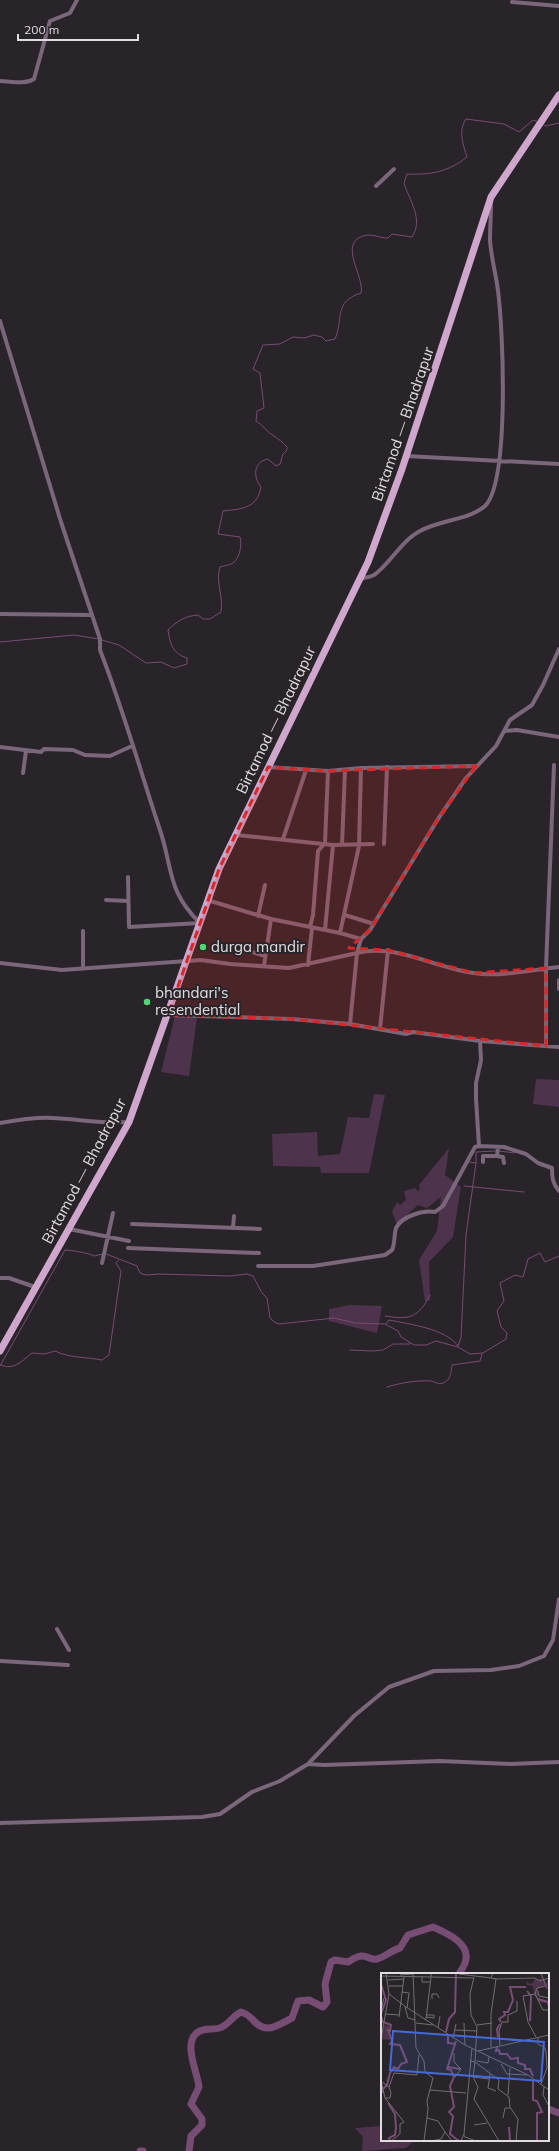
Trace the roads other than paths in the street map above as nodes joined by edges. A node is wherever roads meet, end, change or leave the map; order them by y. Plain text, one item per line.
1 (77, 0) edge
2 (512, 2) dead end
3 (559, 6) edge
4 (0, 81) edge
5 (559, 95) edge
6 (394, 169) dead end
7 (376, 186) dead end
8 (492, 197) junction
9 (0, 321) edge
10 (406, 456) junction
11 (500, 460) junction
12 (559, 464) edge
13 (359, 579) junction
14 (0, 614) edge
15 (91, 616) junction
16 (559, 649) edge
17 (505, 731) junction
18 (559, 737) edge
19 (132, 746) junction
20 (0, 747) edge
21 (26, 751) junction
22 (554, 765) dead end
23 (476, 766) junction
24 (268, 767) junction
25 (387, 767) junction
26 (361, 768) junction
27 (306, 770) junction
28 (345, 770) junction
29 (328, 771) junction
30 (23, 773) dead end
31 (235, 835) junction
32 (283, 839) junction
33 (325, 843) junction
34 (373, 844) dead end
35 (384, 844) dead end
36 (333, 845) junction
37 (342, 845) junction
38 (359, 846) junction
39 (128, 877) dead end
40 (265, 885) dead end
41 (106, 900) dead end
42 (128, 900) junction
43 (207, 900) junction
44 (345, 915) junction
45 (258, 916) junction
46 (272, 919) junction
47 (200, 923) junction
48 (374, 924) junction
49 (311, 927) junction
50 (325, 930) junction
51 (83, 931) dead end
52 (340, 933) junction
53 (361, 939) junction
54 (242, 949) dead end
55 (388, 950) junction
56 (357, 953) junction
57 (265, 956) junction
58 (187, 960) junction
59 (0, 963) edge
60 (308, 965) junction
61 (264, 966) junction
62 (559, 966) edge
63 (83, 968) junction
64 (546, 968) junction
65 (559, 980) edge
66 (559, 989) edge
67 (168, 1015) junction
68 (350, 1024) junction
69 (380, 1029) junction
70 (480, 1041) junction
71 (546, 1046) junction
72 (559, 1047) edge
73 (129, 1122) junction
74 (0, 1123) edge
75 (478, 1146) junction
76 (498, 1147) junction
77 (497, 1156) junction
78 (483, 1162) dead end
79 (504, 1163) dead end
80 (559, 1191) edge
81 (113, 1213) dead end
82 (234, 1216) dead end
83 (132, 1224) dead end
84 (233, 1228) junction
85 (68, 1229) junction
86 (260, 1229) dead end
87 (108, 1237) junction
88 (129, 1241) dead end
89 (128, 1248) dead end
90 (259, 1253) dead end
91 (102, 1263) dead end
92 (258, 1266) dead end
93 (0, 1278) edge
94 (35, 1287) junction
95 (0, 1351) edge
96 (559, 1599) edge
97 (57, 1629) dead end
98 (69, 1650) dead end
99 (1, 1661) edge
100 (68, 1665) dead end
101 (559, 1762) edge
102 (308, 1764) junction
103 (0, 1823) edge

1 - 4 street
2 - 3 street
5 - 8 main road, Birtamod — Bhadrapur
6 - 7 street
8 - 10 main road, Birtamod — Bhadrapur
8 - 11 street
9 - 15 street
10 - 11 street
10 - 13 main road, Birtamod — Bhadrapur
11 - 12 street
11 - 13 street
13 - 24 main road, Birtamod — Bhadrapur
14 - 15 street
15 - 19 street
16 - 17 street
17 - 18 street
17 - 23 street
19 - 21 street
19 - 47 street
20 - 21 street
21 - 30 street
22 - 64 street
23 - 25 street
23 - 48 street
24 - 27 street
24 - 31 main road, Birtamod — Bhadrapur
25 - 26 street
25 - 35 street
26 - 28 street
26 - 38 street
27 - 29 street
27 - 32 street
28 - 29 street
28 - 37 street
29 - 33 street
31 - 32 street
31 - 43 main road, Birtamod — Bhadrapur
32 - 33 street
33 - 36 street
33 - 49 street
34 - 38 street
36 - 37 street
36 - 50 street
37 - 38 street
38 - 44 street
39 - 42 street
40 - 45 street
41 - 42 street
42 - 47 street
43 - 45 street
43 - 47 main road, Birtamod — Bhadrapur
44 - 48 street
44 - 52 street
45 - 46 street
46 - 49 street
46 - 57 street
47 - 58 main road, Birtamod — Bhadrapur
48 - 53 street
49 - 50 street
49 - 60 street
50 - 52 street
51 - 63 street
52 - 53 street
53 - 56 street
54 - 57 street
55 - 56 street
55 - 64 street
55 - 69 street
56 - 60 street
56 - 68 street
57 - 61 street
58 - 61 street
58 - 63 street
58 - 67 main road, Birtamod — Bhadrapur
59 - 63 street
60 - 61 street
62 - 64 street
64 - 71 street
65 - 66 street
67 - 68 street
67 - 73 main road, Birtamod — Bhadrapur
68 - 69 street
69 - 70 street
70 - 71 street
70 - 75 street
71 - 72 street
73 - 74 street
73 - 85 main road, Birtamod — Bhadrapur
75 - 76 street
75 - 92 street
76 - 77 street
76 - 80 street
77 - 78 street
77 - 79 street
81 - 87 street
82 - 84 street
83 - 84 street
84 - 86 street
85 - 87 street
85 - 94 main road, Birtamod — Bhadrapur
87 - 88 street
87 - 91 street
89 - 90 street
93 - 94 street
94 - 95 main road, Birtamod — Bhadrapur
96 - 102 street
97 - 98 street
99 - 100 street
101 - 102 street
102 - 103 street

